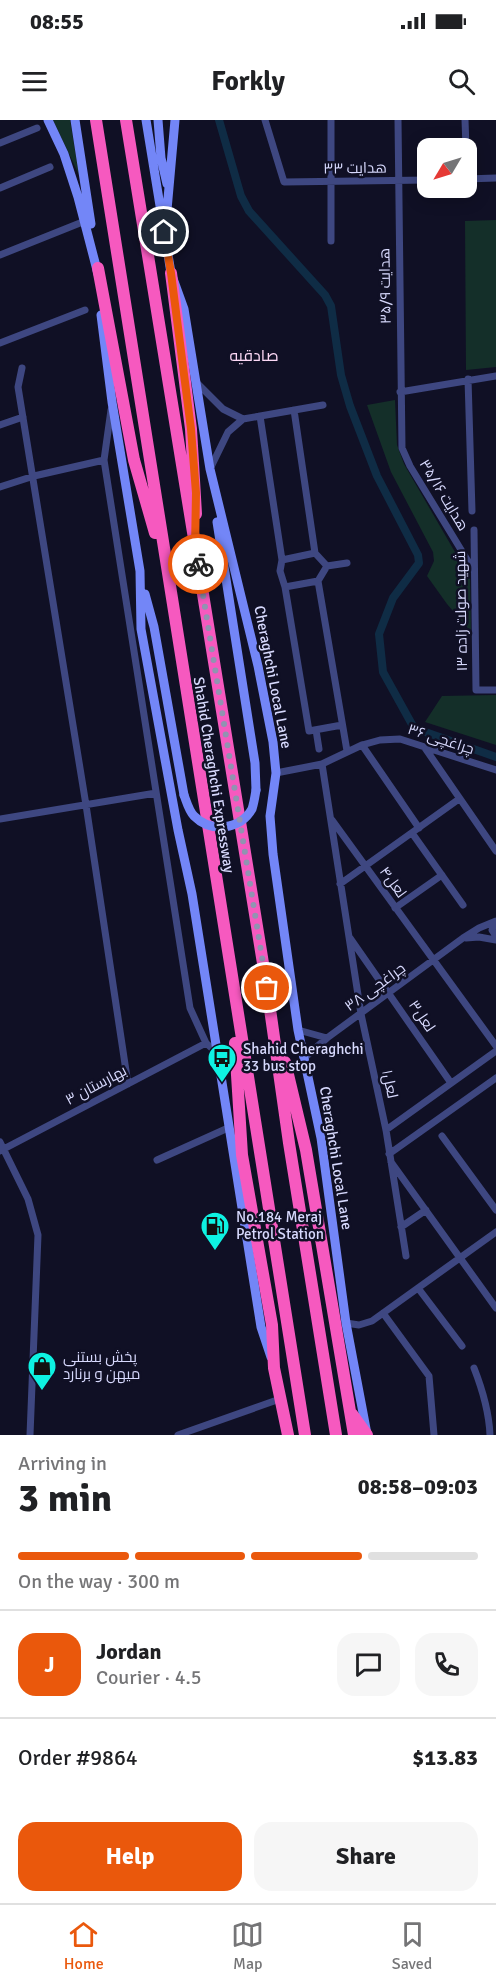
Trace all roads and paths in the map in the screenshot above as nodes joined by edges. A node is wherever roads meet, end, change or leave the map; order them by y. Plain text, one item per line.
1 (48, 120) edge
2 (75, 120) edge
3 (96, 120) edge
4 (126, 120) edge
5 (146, 120) edge
6 (158, 120) edge
7 (175, 120) edge
8 (265, 120) edge
9 (331, 120) edge
10 (398, 120) edge
11 (465, 120) edge
12 (37, 128) dead end
13 (466, 138) edge
14 (0, 143) edge
15 (50, 167) dead end
16 (496, 178) edge
17 (477, 179) edge
18 (397, 180) junction
19 (417, 180) edge
20 (330, 182) junction
21 (0, 188) edge
22 (170, 195) junction
23 (85, 221) junction
24 (164, 232) junction
25 (331, 241) dead end
26 (0, 255) edge
27 (98, 268) junction
28 (171, 273) junction
29 (85, 310) dead end
30 (0, 343) edge
31 (22, 368) dead end
32 (496, 376) edge
33 (468, 379) junction
34 (198, 384) junction
35 (400, 392) junction
36 (112, 402) junction
37 (323, 405) dead end
38 (294, 410) junction
39 (260, 416) junction
40 (23, 417) junction
41 (243, 419) junction
42 (0, 425) edge
43 (104, 460) junction
44 (210, 470) junction
45 (34, 476) junction
46 (0, 488) edge
47 (472, 511) dead end
48 (474, 530) dead end
49 (195, 548) junction
50 (315, 553) junction
51 (282, 560) junction
52 (347, 563) dead end
53 (166, 565) junction
54 (327, 566) junction
55 (474, 571) junction
56 (141, 580) junction
57 (318, 581) junction
58 (285, 587) junction
59 (496, 690) edge
60 (342, 725) junction
61 (316, 730) junction
62 (362, 745) junction
63 (425, 748) junction
64 (319, 749) dead end
65 (346, 752) junction
66 (322, 764) junction
67 (496, 770) edge
68 (276, 773) junction
69 (156, 793) junction
70 (459, 799) junction
71 (86, 805) junction
72 (330, 818) junction
73 (0, 819) edge
74 (419, 828) junction
75 (412, 833) junction
76 (496, 851) edge
77 (365, 866) junction
78 (442, 875) junction
79 (340, 884) junction
80 (463, 905) dead end
81 (395, 908) junction
82 (495, 921) edge
83 (348, 935) junction
84 (463, 938) junction
85 (496, 938) edge
86 (433, 961) junction
87 (267, 988) junction
88 (389, 993) junction
89 (234, 1000) junction
90 (361, 1014) junction
91 (298, 1030) junction
92 (327, 1038) junction
93 (206, 1043) junction
94 (496, 1046) edge
95 (496, 1051) edge
96 (217, 1053) junction
97 (303, 1059) junction
98 (496, 1078) edge
99 (451, 1083) junction
100 (128, 1084) junction
101 (228, 1128) junction
102 (386, 1130) junction
103 (442, 1136) dead end
104 (1, 1147) edge
105 (389, 1157) junction
106 (157, 1160) dead end
107 (426, 1210) junction
108 (496, 1210) edge
109 (401, 1227) junction
110 (496, 1232) edge
111 (406, 1256) dead end
112 (460, 1258) junction
113 (418, 1288) junction
114 (496, 1308) edge
115 (383, 1313) junction
116 (346, 1323) junction
117 (462, 1346) dead end
118 (352, 1353) junction
119 (274, 1368) junction
120 (474, 1368) dead end
121 (346, 1382) junction
122 (278, 1383) junction
123 (277, 1400) junction
124 (492, 1415) edge
125 (30, 1435) edge
126 (178, 1435) edge
127 (279, 1435) edge
128 (288, 1435) edge
129 (305, 1435) edge
130 (336, 1435) edge
131 (363, 1435) edge
132 (434, 1435) edge
133 (490, 1435) edge

1 - 23 main road
2 - 27 main road
3 - 53 highway, Shahid Cheraghchi Expressway
4 - 49 highway, Shahid Cheraghchi Expressway
5 - 24 main road, Cheraghchi Local Lane
6 - 22 main road
7 - 22 main road
8 - 20 street, هدایت ۳۳
9 - 20 street
10 - 18 street, هدایت ۳۵/۹
11 - 13 street
12 - 14 street
15 - 21 street
16 - 17 street
18 - 19 street, هدایت ۳۳
18 - 20 street, هدایت ۳۳
18 - 35 street, هدایت ۳۵/۹
20 - 25 street
22 - 24 main road
23 - 26 street
23 - 27 main road
24 - 28 main road, Cheraghchi Local Lane
27 - 36 main road
27 - 53 highway
28 - 34 main road, Cheraghchi Local Lane
28 - 49 highway
29 - 30 street
31 - 40 street
32 - 33 street
33 - 35 street
33 - 47 street
34 - 41 street
34 - 44 main road, Cheraghchi Local Lane
35 - 55 street, هدایت ۳۵/۱۶
36 - 43 street
36 - 56 main road
37 - 38 street
38 - 39 street
38 - 50 street
39 - 41 street
39 - 51 street
40 - 42 street
40 - 45 street
41 - 44 street
43 - 45 street
43 - 69 street
44 - 56 main road, bridge
44 - 68 main road, Cheraghchi Local Lane
45 - 46 street
45 - 71 street
48 - 55 street, شهید صولت زاده ۱۳
49 - 87 highway, Shahid Cheraghchi Expressway
50 - 51 street
50 - 54 street
51 - 58 street
52 - 54 street
53 - 89 highway, Shahid Cheraghchi Expressway
54 - 57 street
55 - 59 street, شهید صولت زاده ۱۳
56 - 96 main road
57 - 58 street
57 - 60 street
58 - 61 street
60 - 61 street
60 - 65 street
61 - 64 street
62 - 63 street, چراغچی ۳۶
62 - 65 street, چراغچی ۳۶
62 - 74 street
63 - 67 street, چراغچی ۳۶
63 - 70 street
65 - 66 street, چراغچی ۳۶
66 - 68 street, چراغچی ۳۶
66 - 72 street, لعل۱
68 - 91 main road, Cheraghchi Local Lane
69 - 71 street
69 - 93 street
70 - 74 street
70 - 76 street
71 - 73 street
71 - 100 street
72 - 77 street, لعل۴
72 - 79 street, لعل۱
74 - 75 street
75 - 77 street
75 - 78 street
77 - 79 street
77 - 81 street, لعل۴
78 - 80 street
78 - 81 street
79 - 83 street, لعل۱
81 - 86 street, لعل۴
82 - 84 street, چراغچی ۳۸
82 - 85 street
83 - 88 street, لعل۳
83 - 90 street, لعل۱
84 - 85 street
84 - 86 street, چراغچی ۳۸
86 - 88 street, چراغچی ۳۸
86 - 94 street, لعل۴
87 - 121 highway
87 - 130 highway, Shahid Cheraghchi Expressway
88 - 90 street, چراغچی ۳۸
88 - 99 street, لعل۳
89 - 119 highway
89 - 129 highway, Shahid Cheraghchi Expressway
90 - 92 street, چراغچی ۳۸
90 - 102 street, لعل۱
91 - 92 street
91 - 97 main road, Cheraghchi Local Lane
92 - 97 street, چراغچی ۳۸
93 - 96 street
93 - 100 street, بهارستان ۳
95 - 99 street
96 - 101 main road
97 - 116 main road, Cheraghchi Local Lane
98 - 105 street
99 - 102 street
100 - 104 street, بهارستان ۳
101 - 106 street
101 - 119 main road
102 - 105 street, لعل۱
103 - 108 street
104 - 125 street
105 - 107 street
105 - 109 street, لعل۱
107 - 109 street
107 - 112 street
109 - 111 street, لعل۱
110 - 112 street
112 - 113 street
112 - 114 street
113 - 115 street
113 - 117 street
115 - 116 street
115 - 132 street
116 - 118 main road, Cheraghchi Local Lane
118 - 121 main road, Cheraghchi Local Lane
118 - 131 main road
119 - 122 highway
120 - 124 street
121 - 131 highway
122 - 123 highway
122 - 128 highway
123 - 126 street
123 - 127 highway
124 - 133 street

